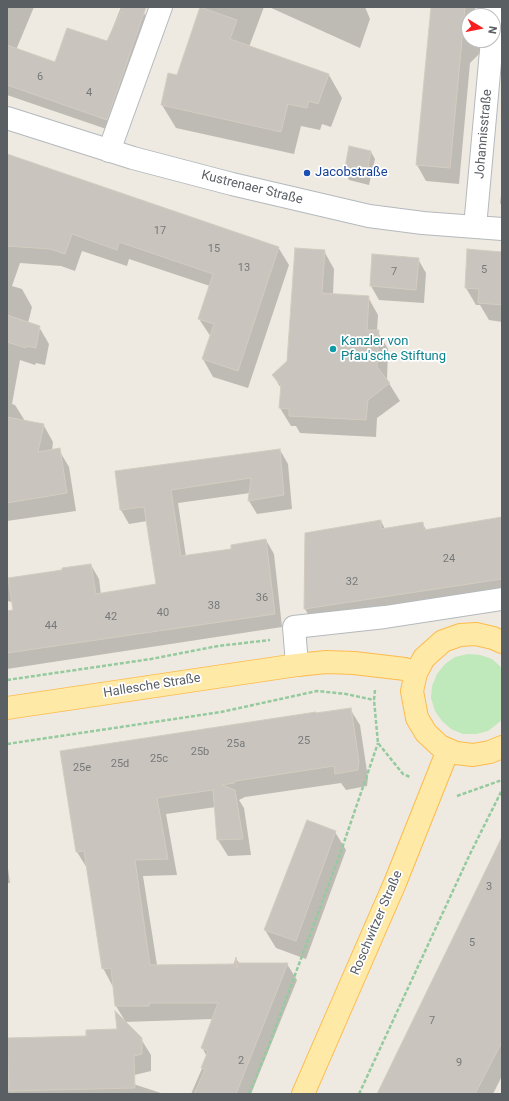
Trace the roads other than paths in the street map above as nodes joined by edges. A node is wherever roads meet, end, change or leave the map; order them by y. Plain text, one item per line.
1 (161, 7) edge
2 (491, 48) edge
3 (7, 118) edge
4 (110, 150) junction
5 (475, 227) junction
6 (502, 229) edge
7 (502, 599) edge
8 (502, 642) edge
9 (297, 664) junction
10 (416, 673) junction
11 (7, 708) edge
12 (502, 747) edge
13 (448, 750) junction
14 (302, 1094) edge

1 - 4 street
2 - 5 street, Johannisstraße
3 - 4 street, Kustrenaer Straße
4 - 5 street, Kustrenaer Straße
5 - 6 street, Kustrenaer Straße
7 - 9 street
8 - 10 main road
9 - 10 main road, Hallesche Straße
9 - 11 main road, Hallesche Straße
10 - 13 main road
12 - 13 main road
13 - 14 main road, Roschwitzer Straße

